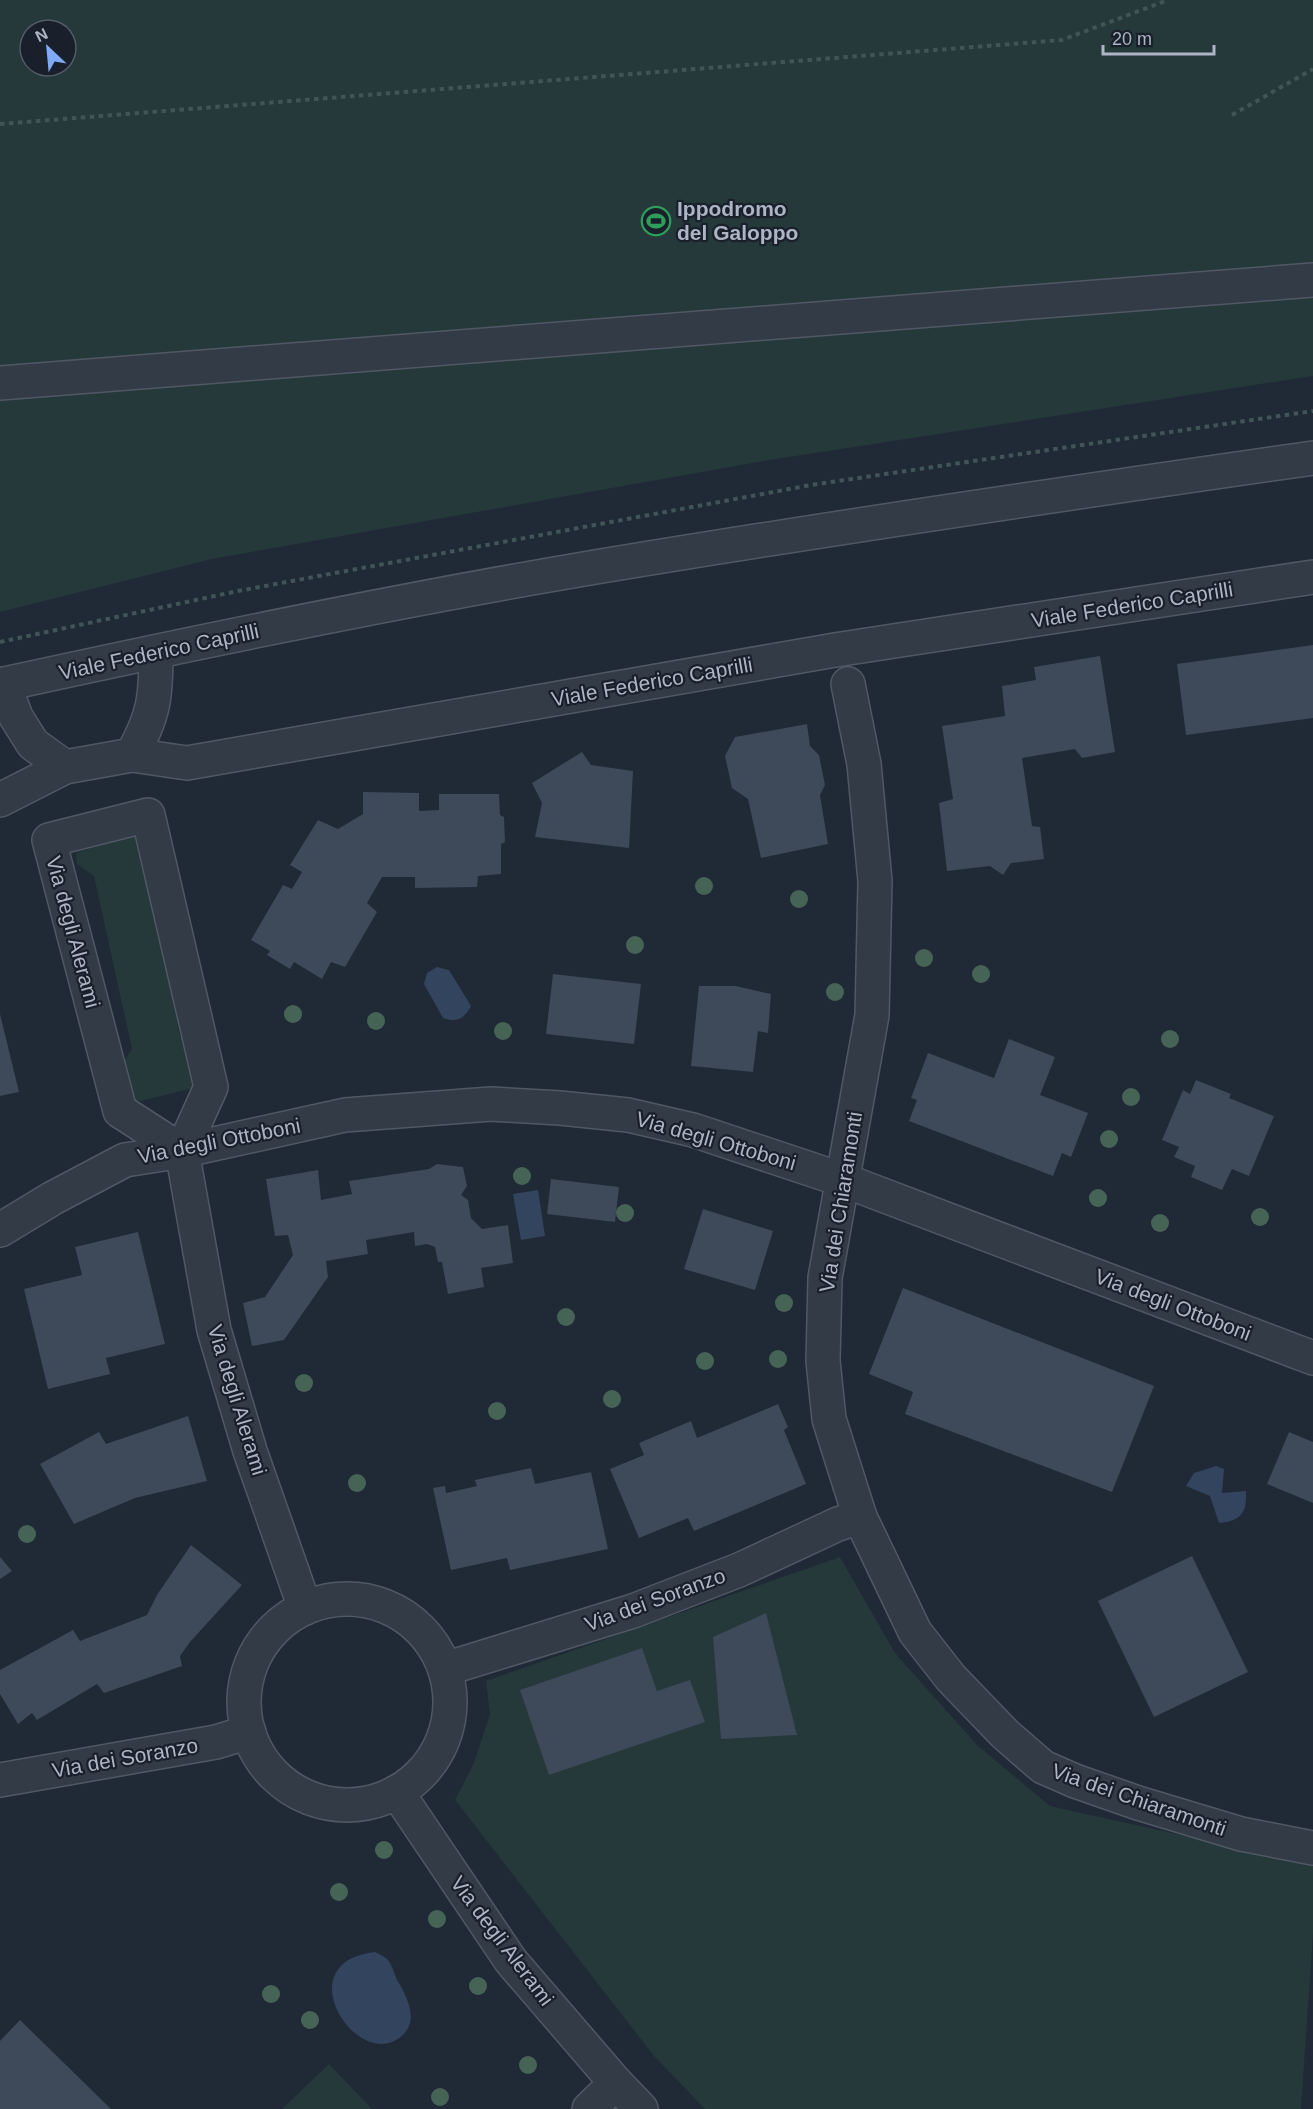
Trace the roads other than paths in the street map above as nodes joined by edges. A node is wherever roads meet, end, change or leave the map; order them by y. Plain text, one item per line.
1 (1313, 280) edge
2 (0, 383) edge
3 (1313, 458) edge
4 (1313, 577) edge
5 (156, 652) junction
6 (2, 684) edge
7 (848, 684) dead end
8 (132, 755) junction
9 (65, 767) junction
10 (0, 800) edge
11 (182, 1150) junction
12 (843, 1180) junction
13 (0, 1230) edge
14 (1313, 1358) edge
15 (860, 1517) junction
16 (305, 1608) junction
17 (445, 1669) junction
18 (249, 1732) junction
19 (0, 1780) edge
20 (397, 1792) junction
21 (1313, 1848) edge
22 (616, 2083) junction
23 (589, 2109) edge
24 (641, 2109) edge

1 - 2 street
3 - 5 street, Viale Federico Caprilli
4 - 8 street, Viale Federico Caprilli
5 - 6 street, Viale Federico Caprilli
5 - 8 street
6 - 9 street
7 - 12 street, Via dei Chiaramonti
8 - 9 street, Viale Federico Caprilli
9 - 10 street, Viale Federico Caprilli
11 - 11 street, Via degli Alerami
11 - 12 street, Via degli Ottoboni
11 - 13 street, Via degli Ottoboni
11 - 16 street, Via degli Alerami
12 - 14 street, Via degli Ottoboni
12 - 15 street, Via dei Chiaramonti
15 - 17 street, Via dei Soranzo
15 - 21 street, Via dei Chiaramonti
16 - 17 street
16 - 18 street
17 - 20 street
18 - 19 street, Via dei Soranzo
18 - 20 street
20 - 22 street, Via degli Alerami
22 - 23 street
22 - 24 street, Via degli Alerami

